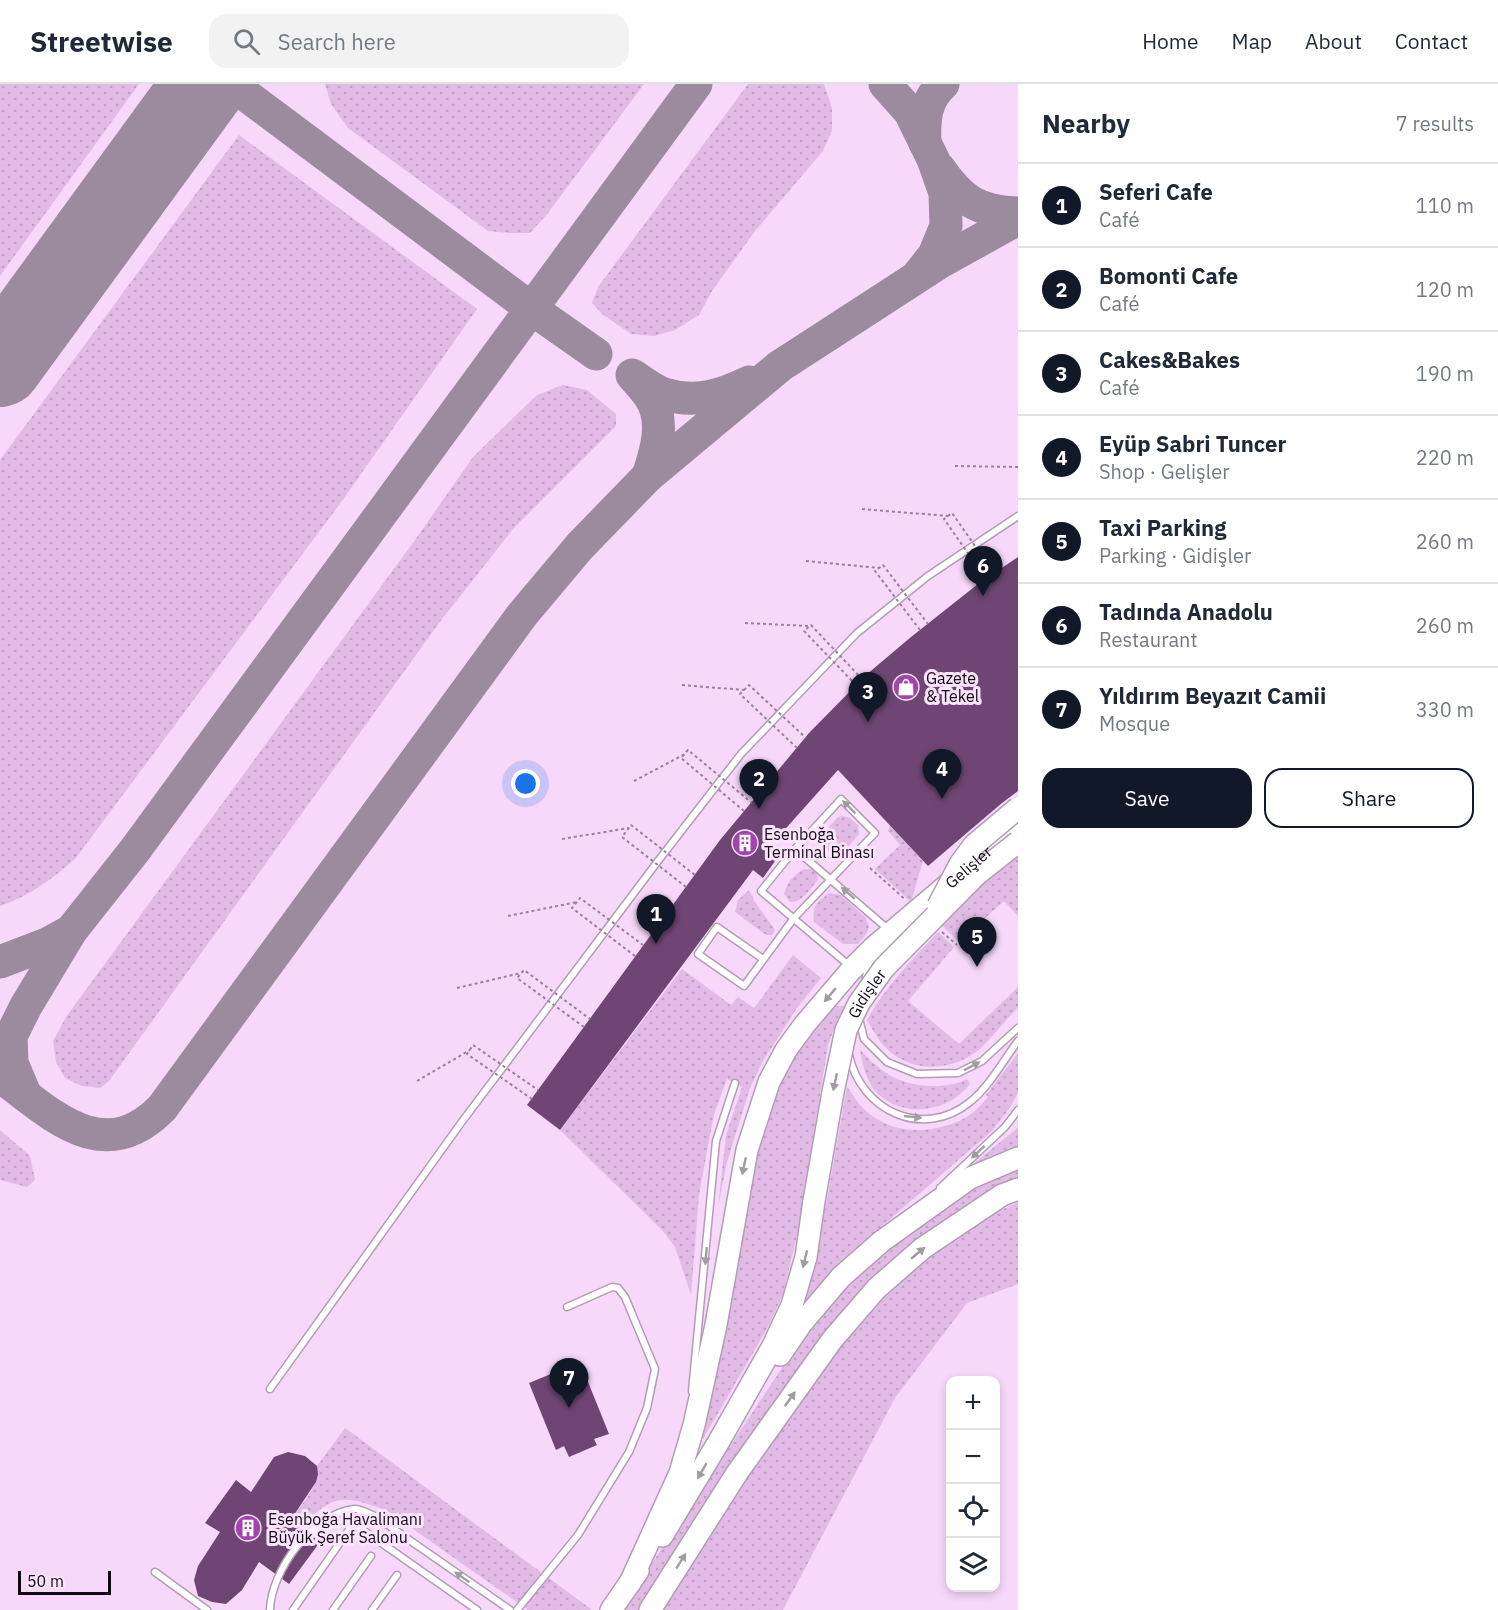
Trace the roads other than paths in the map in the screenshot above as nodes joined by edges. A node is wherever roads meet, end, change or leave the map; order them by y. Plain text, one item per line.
1 (1018, 516) edge
2 (1018, 808) edge
3 (1018, 825) edge
4 (1018, 842) edge
5 (795, 849) junction
6 (831, 879) junction
7 (794, 918) junction
8 (891, 932) junction
9 (913, 941) junction
10 (873, 948) junction
11 (763, 959) junction
12 (852, 969) junction
13 (1018, 1028) edge
14 (846, 1030) junction
15 (1018, 1041) edge
16 (735, 1083) dead end
17 (1018, 1110) edge
18 (1018, 1158) edge
19 (1018, 1189) edge
20 (882, 1241) junction
21 (567, 1307) dead end
22 (270, 1389) dead end
23 (691, 1399) dead end
24 (689, 1409) dead end
25 (718, 1443) junction
26 (680, 1473) junction
27 (362, 1511) junction
28 (353, 1523) junction
29 (371, 1556) dead end
30 (155, 1572) dead end
31 (397, 1575) dead end
32 (630, 1583) junction
33 (207, 1610) edge
34 (270, 1610) edge
35 (293, 1610) edge
36 (333, 1610) edge
37 (372, 1610) edge
38 (477, 1610) edge
39 (510, 1610) edge
40 (517, 1610) edge
41 (611, 1610) edge
42 (650, 1610) edge

1 - 22 lane
2 - 9 highway, bridge
3 - 8 highway, Gelişler
4 - 9 highway, Gidişler, bridge
5 - 6 lane
6 -> 5 lane
5 - 7 lane
6 - 7 lane
8 -> 6 lane
7 - 11 lane
7 - 12 lane
8 - 10 highway, Gelişler
9 - 14 highway, Gidişler, bridge
10 - 12 highway, Gelişler
10 -> 13 lane
11 - 11 lane
12 -> 26 highway, Gelişler
14 -> 15 lane
14 -> 25 highway, Gidişler, bridge
16 -> 23 lane
17 -> 20 lane
18 - 20 highway
42 -> 19 highway
20 - 25 highway
21 - 40 lane
24 - 26 lane
25 -> 32 highway
26 - 32 highway, Gelişler
27 - 28 lane
27 - 34 lane
39 -> 27 lane
28 - 35 lane
28 - 38 lane
29 - 36 lane
30 - 33 lane
31 - 37 lane
32 - 41 highway

